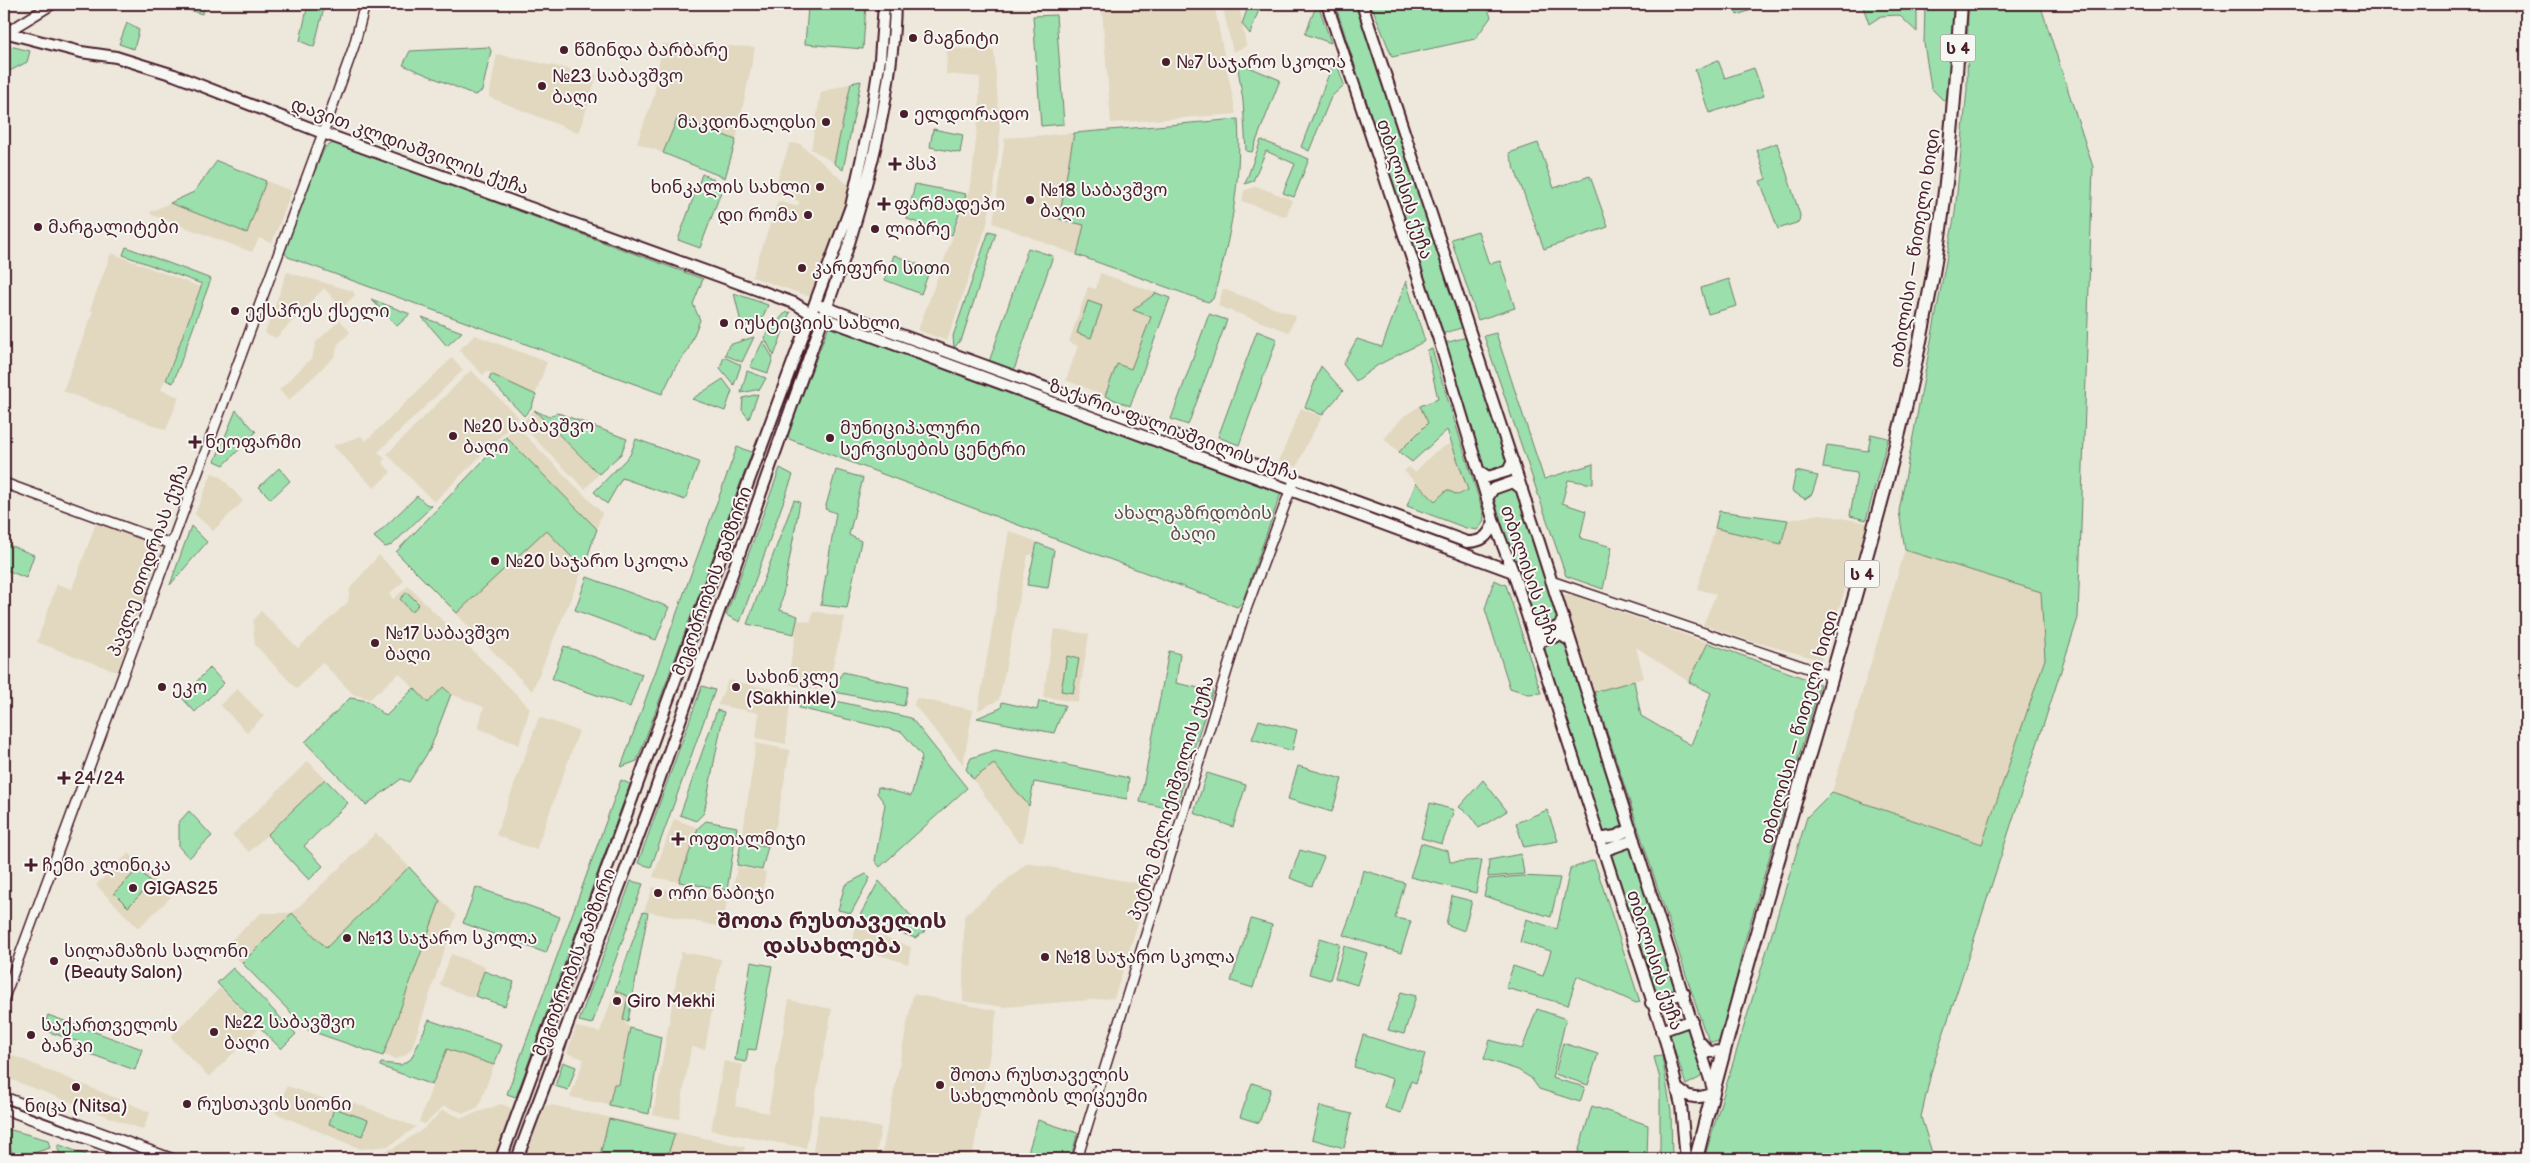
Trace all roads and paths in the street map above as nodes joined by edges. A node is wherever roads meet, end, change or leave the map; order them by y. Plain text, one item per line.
1 (53, 4) edge
2 (364, 4) edge
3 (884, 4) edge
4 (895, 4) edge
5 (1327, 4) edge
6 (1362, 4) edge
7 (1962, 4) edge
8 (5, 32) edge
9 (323, 133) junction
10 (816, 303) junction
11 (797, 305) junction
12 (828, 308) junction
13 (812, 314) junction
14 (824, 318) junction
15 (1059, 392) junction
16 (1055, 403) junction
17 (1513, 462) junction
18 (1478, 471) junction
19 (1294, 478) junction
20 (4, 483) edge
21 (1522, 489) junction
22 (1290, 490) junction
23 (1487, 499) junction
24 (1494, 522) junction
25 (171, 544) junction
26 (1513, 572) junction
27 (1551, 581) junction
28 (1563, 620) junction
29 (1531, 628) junction
30 (1569, 640) junction
31 (1538, 648) junction
32 (1832, 676) junction
33 (1630, 829) junction
34 (1599, 839) junction
35 (1634, 840) junction
36 (1603, 851) junction
37 (1684, 993) junction
38 (4, 998) edge
39 (1651, 1003) junction
40 (1692, 1020) junction
41 (1661, 1031) junction
42 (1698, 1039) junction
43 (1725, 1047) junction
44 (1678, 1089) junction
45 (1713, 1091) junction
46 (4, 1097) edge
47 (4, 1109) edge
48 (142, 1159) edge
49 (173, 1159) edge
50 (501, 1159) edge
51 (517, 1159) edge
52 (1077, 1159) edge
53 (1686, 1159) edge
54 (1696, 1159) edge

1 - 8 street
2 - 9 street, პავლე თოდრიას ქუჩა
3 - 10 main road, მეგობრობის გამზირი
4 - 12 main road, მეგობრობის გამზირი
5 - 18 main road, თბილისის ქუჩა
6 - 17 main road, თბილისის ქუჩა
7 - 32 highway, თბილისი — წითელი ხიდი / ს 4
8 - 9 main road, დავით კლდიაშვილის ქუჩა
9 - 11 main road, დავით კლდიაშვილის ქუჩა
9 - 25 street, პავლე თოდრიას ქუჩა
10 - 11 main road, დავით კლდიაშვილის ქუჩა
10 - 12 main road, ზაქარია ფალიაშვილის ქუჩა
10 - 13 main road, მეგობრობის გამზირი
11 - 13 main road, დავით კლდიაშვილის ქუჩა
12 - 14 main road, მეგობრობის გამზირი
12 - 15 main road, ზაქარია ფალიაშვილის ქუჩა
13 - 14 main road, ზაქარია ფალიაშვილის ქუჩა
13 - 50 main road, მეგობრობის გამზირი
14 - 16 main road, ზაქარია ფალიაშვილის ქუჩა
14 - 51 main road, მეგობრობის გამზირი
15 - 16 main road
15 - 19 main road, ზაქარია ფალიაშვილის ქუჩა
16 - 22 main road, ზაქარია ფალიაშვილის ქუჩა
17 - 18 main road
17 - 21 main road, თბილისის ქუჩა
18 - 23 main road, თბილისის ქუჩა
19 - 22 street, პეტრე მელიქიშვილის ქუჩა
19 - 24 main road, ზაქარია ფალიაშვილის ქუჩა
20 - 25 street
21 - 23 main road
21 - 27 main road, თბილისის ქუჩა
22 - 26 main road, ზაქარია ფალიაშვილის ქუჩა
22 - 52 street, პეტრე მელიქიშვილის ქუჩა
23 - 24 main road, თბილისის ქუჩა
24 - 26 main road, თბილისის ქუჩა
25 - 38 street, პავლე თოდრიას ქუჩა
26 - 29 main road, თბილისის ქუჩა
27 - 28 main road, თბილისის ქუჩა
27 - 32 street
28 - 29 main road
28 - 30 main road, თბილისის ქუჩა
29 - 31 main road, თბილისის ქუჩა
30 - 31 main road
30 - 33 main road, თბილისის ქუჩა
31 - 34 main road, თბილისის ქუჩა
32 - 43 highway, თბილისი — წითელი ხიდი / ს 4
33 - 34 main road
33 - 35 main road, თბილისის ქუჩა
34 - 36 main road, თბილისის ქუჩა
35 - 36 main road
35 - 37 main road, თბილისის ქუჩა
36 - 39 main road, თბილისის ქუჩა
37 - 39 main road
37 - 40 main road, თბილისის ქუჩა
39 - 41 main road, თბილისის ქუჩა
40 - 41 main road
40 - 42 main road, თბილისის ქუჩა
41 - 44 main road, თბილისის ქუჩა
42 - 43 main road
42 - 45 main road, თბილისის ქუჩა
43 - 45 highway, თბილისი — წითელი ხიდი / ს 4
44 - 45 main road
44 - 53 main road, თბილისის ქუჩა
45 - 54 highway, თბილისი — წითელი ხიდი / ს 4
46 - 49 street
47 - 48 street

